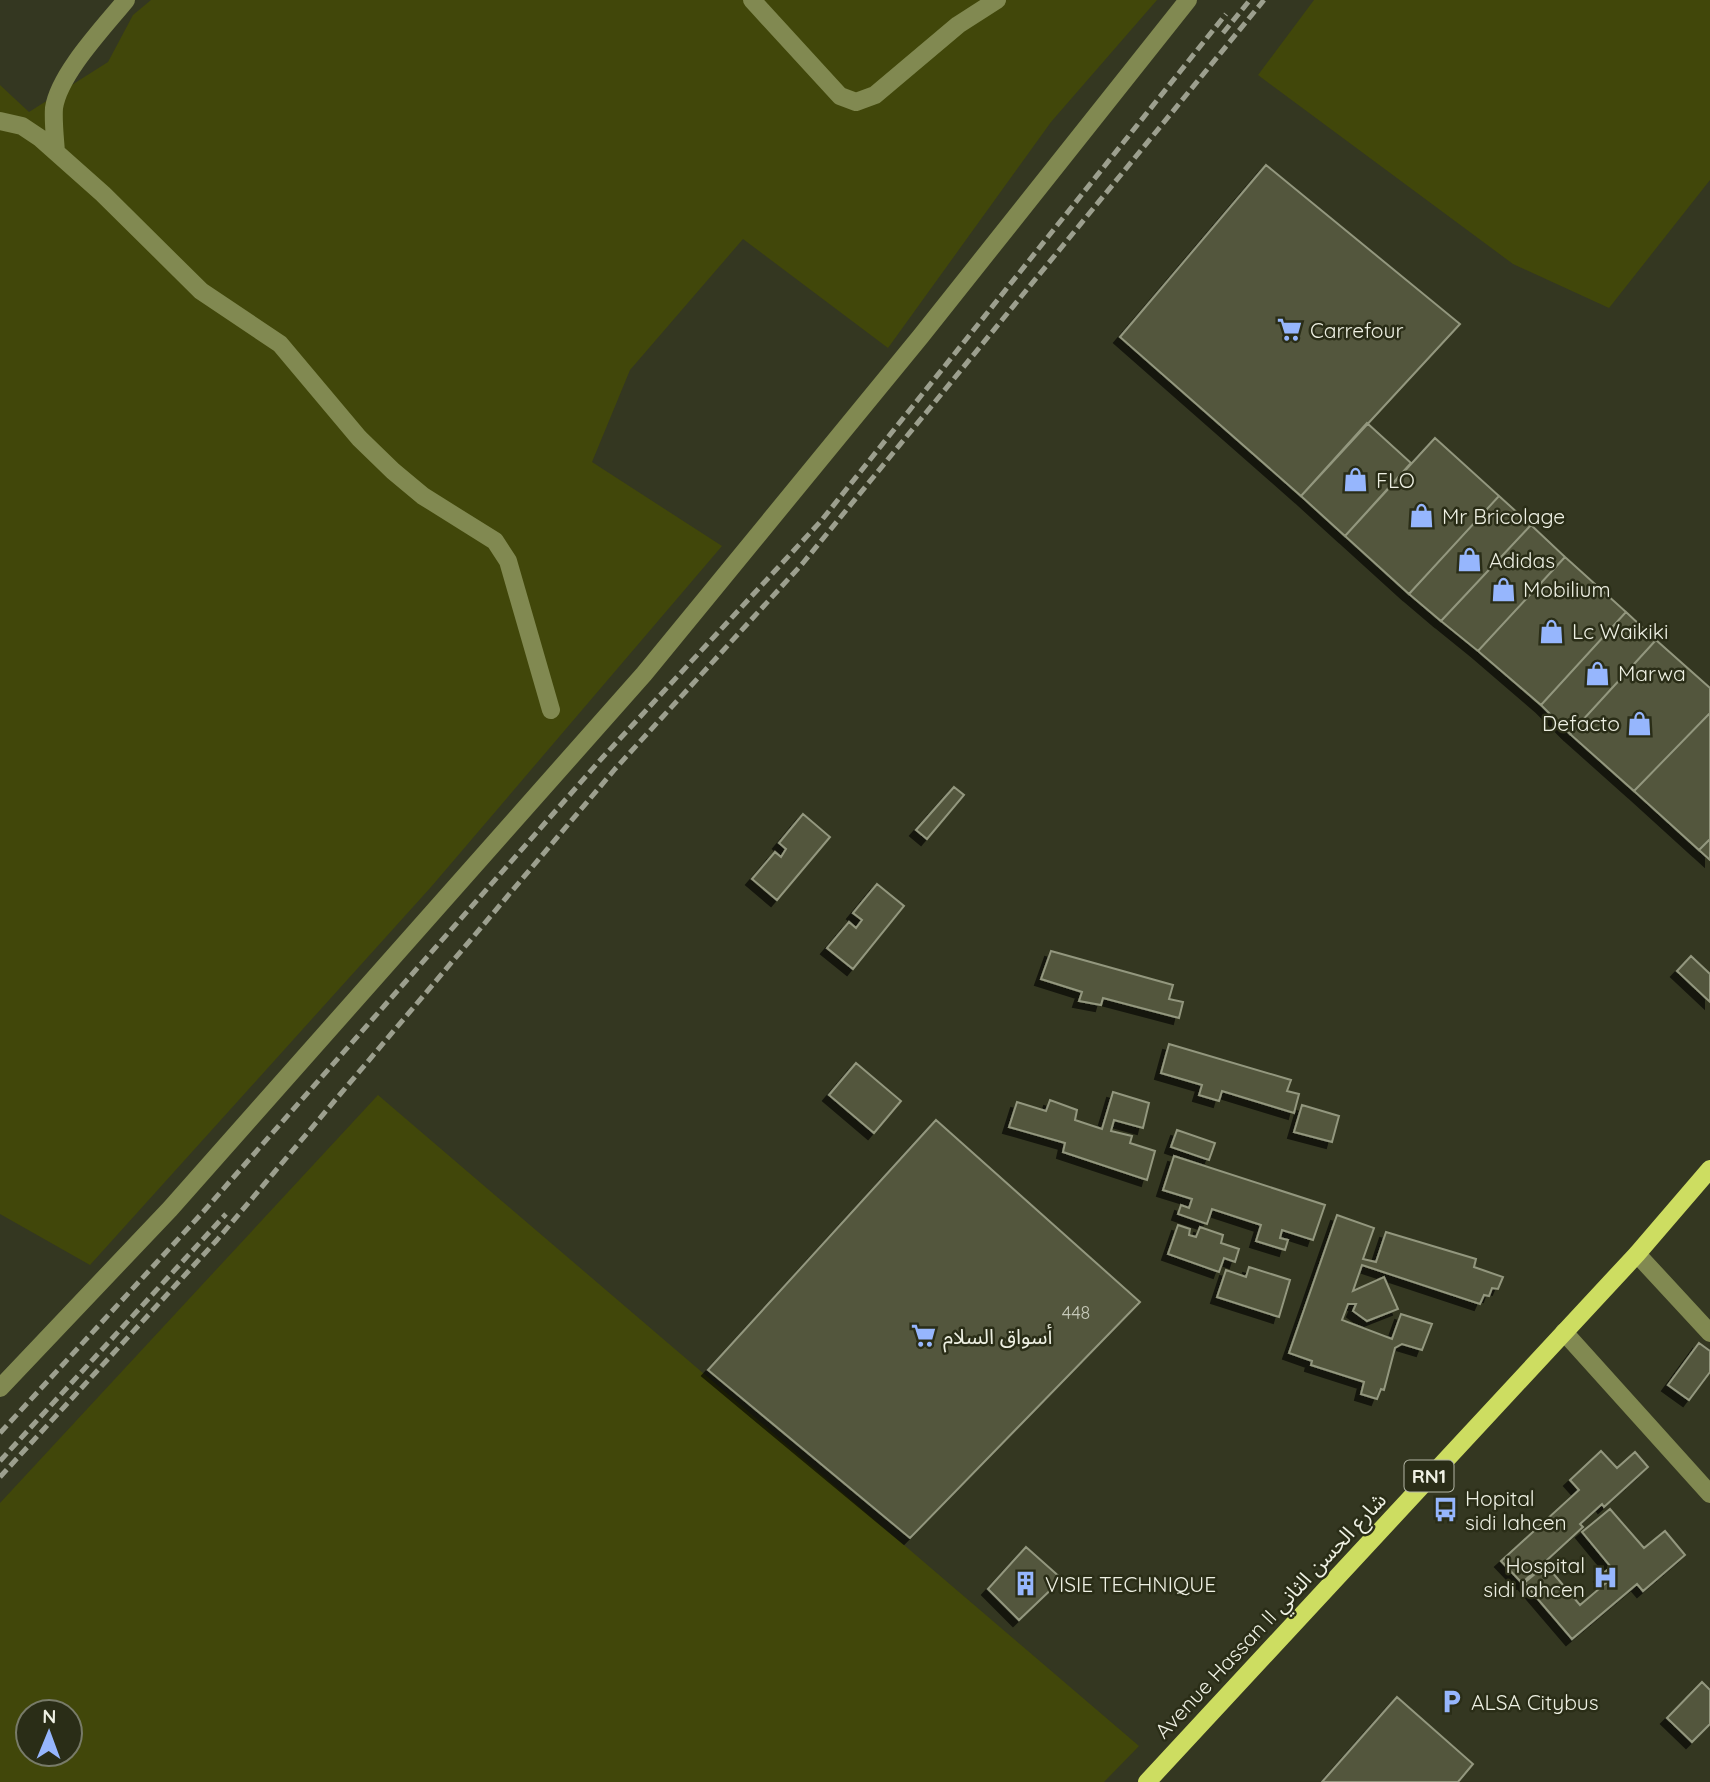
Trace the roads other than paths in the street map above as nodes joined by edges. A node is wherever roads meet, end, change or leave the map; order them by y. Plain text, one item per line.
1 (126, 0) edge
2 (752, 0) edge
3 (997, 0) edge
4 (1188, 0) edge
5 (0, 121) edge
6 (56, 152) junction
7 (551, 710) dead end
8 (1710, 1169) edge
9 (1637, 1254) junction
10 (1564, 1332) junction
11 (1710, 1333) edge
12 (0, 1388) edge
13 (1710, 1494) edge
14 (1147, 1782) edge

1 - 6 street
2 - 3 street
4 - 12 street
5 - 6 street
6 - 7 street
8 - 9 main road, Avenue Hassan II شارع الحسن الثاني / RN1
9 - 10 main road, Avenue Hassan II شارع الحسن الثاني / RN1
9 - 11 street
10 - 13 street
10 - 14 main road, Avenue Hassan II شارع الحسن الثاني / RN1

